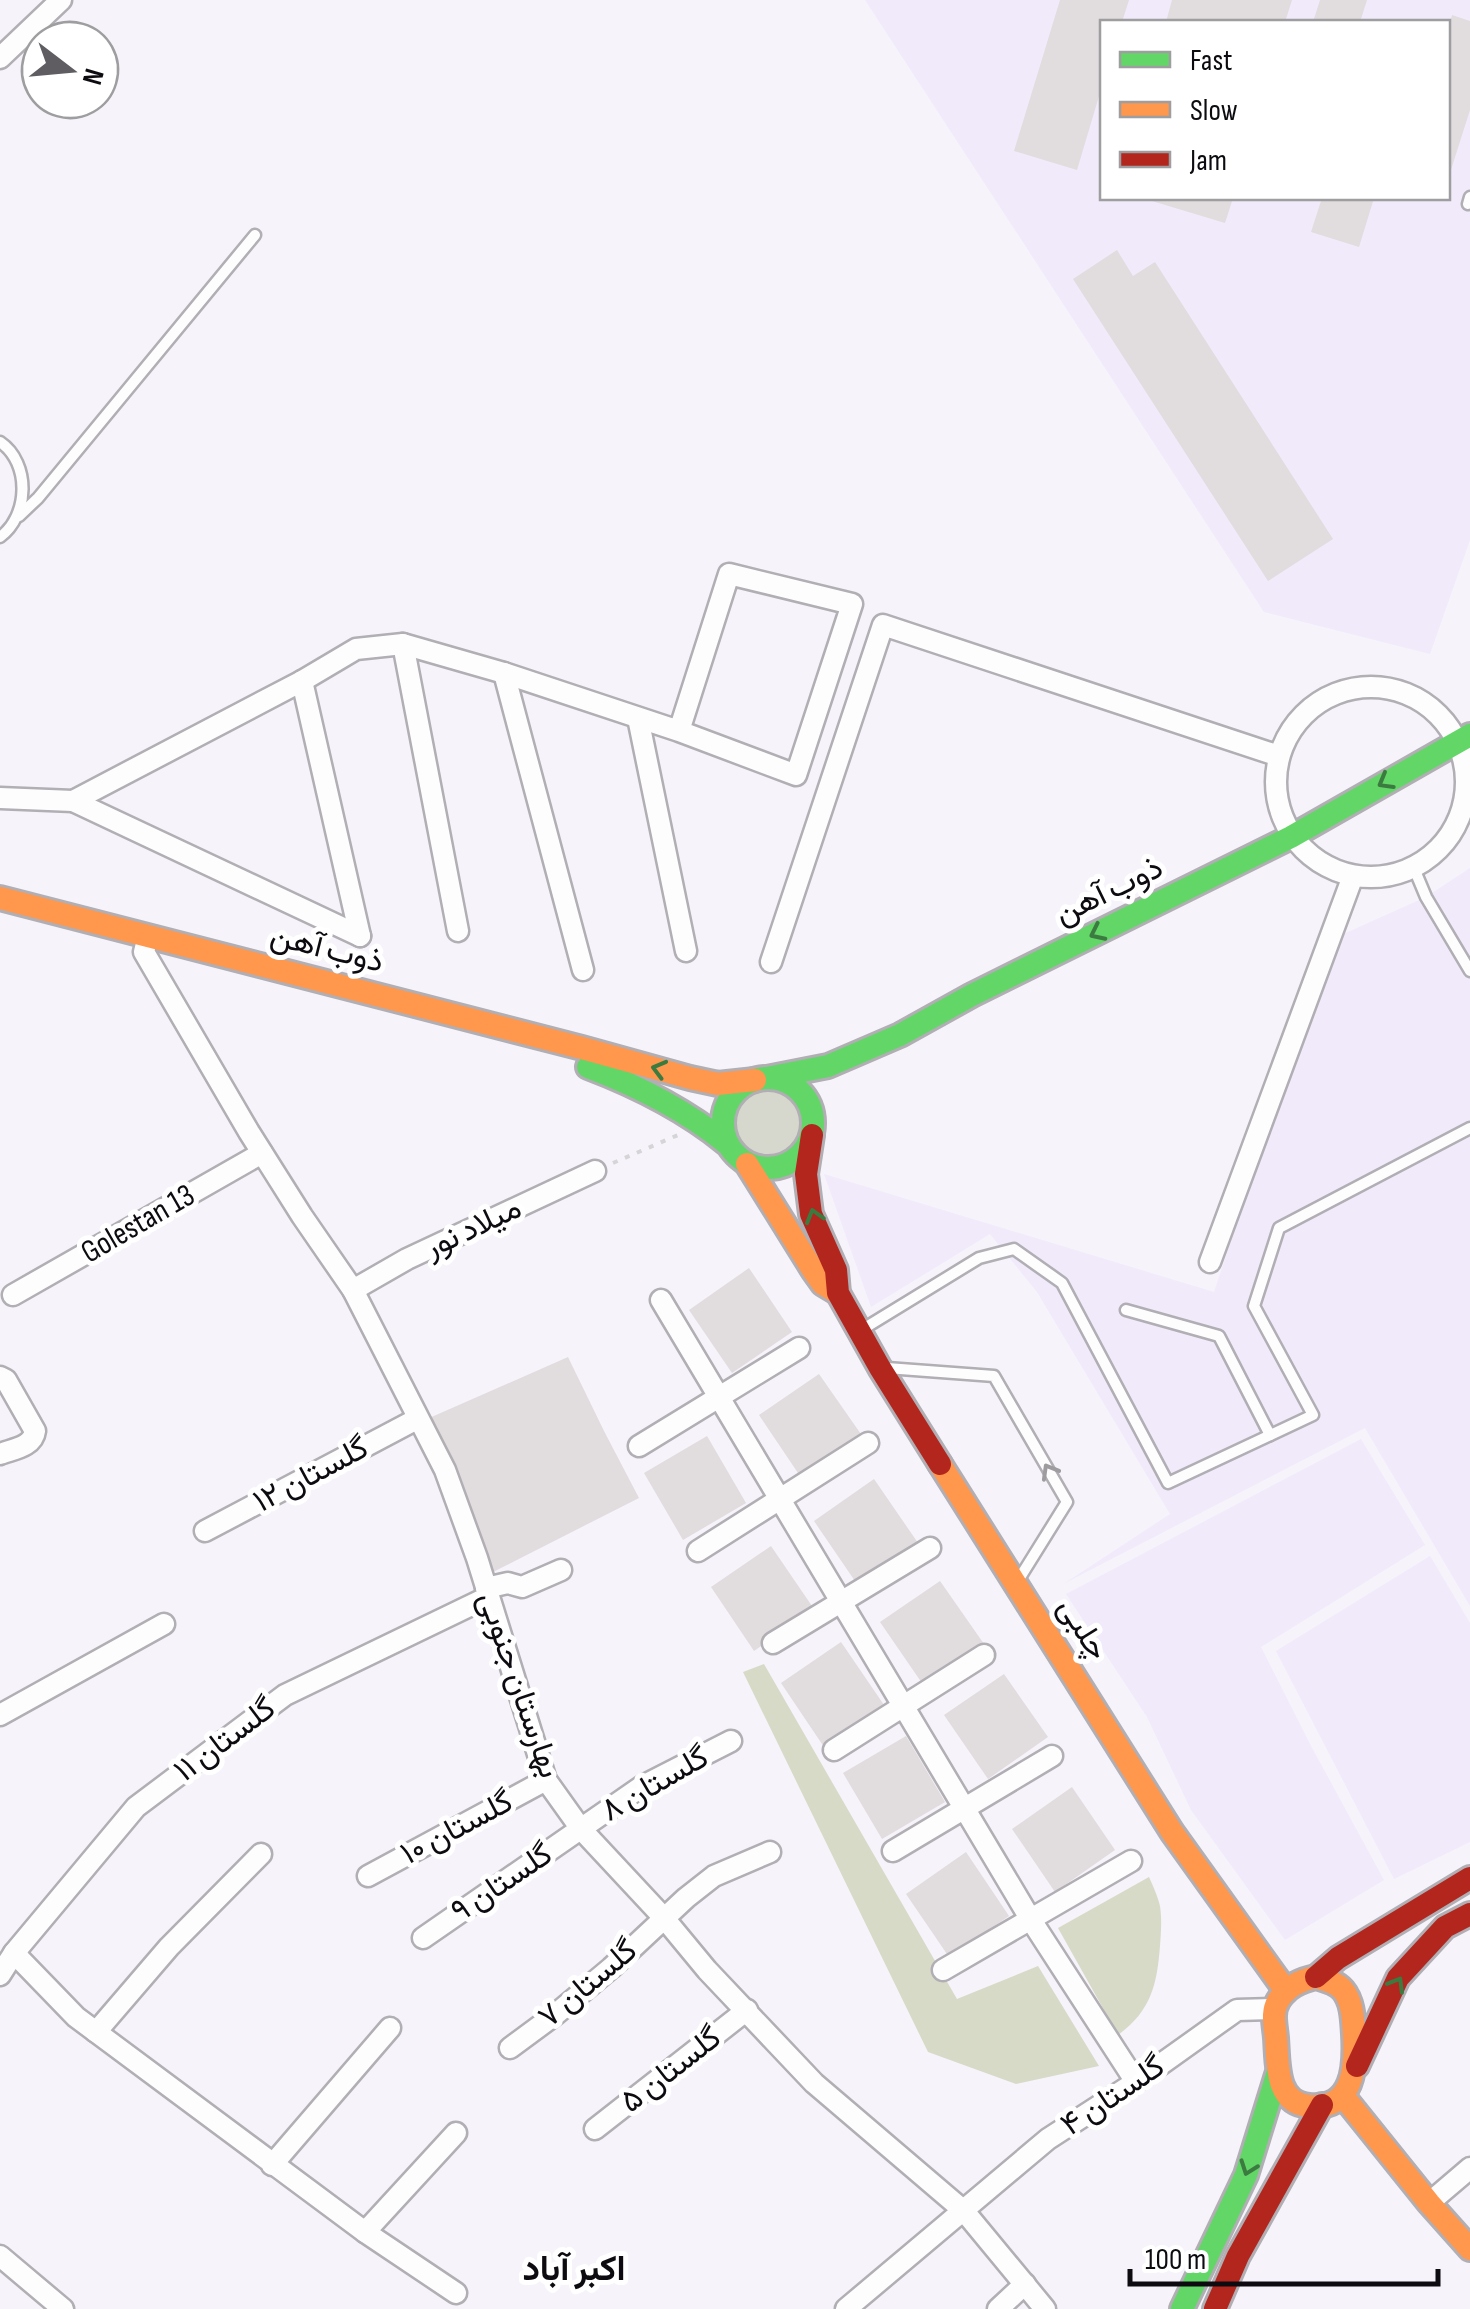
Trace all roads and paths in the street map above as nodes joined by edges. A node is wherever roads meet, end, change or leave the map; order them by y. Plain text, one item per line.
1 (61, 0) edge
2 (0, 58) edge
3 (256, 235) dead end
4 (0, 442) edge
5 (19, 516) junction
6 (0, 537) edge
7 (403, 644) junction
8 (504, 673) junction
9 (302, 681) junction
10 (638, 718) junction
11 (678, 731) junction
12 (1464, 738) edge
13 (1279, 756) junction
14 (0, 798) edge
15 (74, 801) junction
16 (1467, 802) edge
17 (1290, 837) junction
18 (1412, 866) junction
19 (1353, 876) junction
20 (0, 898) edge
21 (0, 916) edge
22 (458, 931) dead end
23 (146, 944) junction
24 (1470, 945) edge
25 (686, 951) dead end
26 (1458, 952) junction
27 (771, 962) dead end
28 (584, 970) dead end
29 (1470, 971) edge
30 (761, 1079) junction
31 (704, 1124) junction
32 (1470, 1128) edge
33 (812, 1135) junction
34 (726, 1143) junction
35 (262, 1153) junction
36 (747, 1164) junction
37 (595, 1171) joint
38 (1210, 1262) dead end
39 (353, 1290) junction
40 (838, 1293) junction
41 (13, 1295) dead end
42 (661, 1300) dead end
43 (1126, 1310) dead end
44 (859, 1331) junction
45 (799, 1348) dead end
46 (880, 1368) junction
47 (0, 1377) edge
48 (720, 1397) junction
49 (417, 1418) junction
50 (1270, 1435) junction
51 (868, 1443) dead end
52 (639, 1446) dead end
53 (0, 1454) edge
54 (780, 1500) junction
55 (205, 1531) dead end
56 (930, 1548) dead end
57 (698, 1551) dead end
58 (562, 1570) dead end
59 (1016, 1584) junction
60 (487, 1592) junction
61 (842, 1602) junction
62 (164, 1624) dead end
63 (773, 1643) dead end
64 (984, 1655) dead end
65 (903, 1705) junction
66 (0, 1715) edge
67 (731, 1741) dead end
68 (834, 1750) dead end
69 (1052, 1756) dead end
70 (546, 1780) junction
71 (965, 1809) junction
72 (581, 1829) junction
73 (770, 1852) dead end
74 (893, 1852) dead end
75 (260, 1854) dead end
76 (1132, 1862) dead end
77 (368, 1876) dead end
78 (1470, 1878) edge
79 (1470, 1914) edge
80 (664, 1918) junction
81 (1031, 1920) junction
82 (423, 1938) dead end
83 (14, 1953) junction
84 (943, 1970) dead end
85 (0, 1975) edge
86 (1316, 1977) junction
87 (1280, 2000) junction
88 (747, 2010) junction
89 (390, 2028) dead end
90 (96, 2032) junction
91 (510, 2048) dead end
92 (1354, 2072) junction
93 (1278, 2076) junction
94 (1136, 2082) junction
95 (1332, 2101) junction
96 (595, 2129) dead end
97 (456, 2133) dead end
98 (272, 2165) junction
99 (1470, 2168) edge
100 (1430, 2203) junction
101 (964, 2211) junction
102 (365, 2232) junction
103 (1470, 2248) edge
104 (0, 2256) edge
105 (1025, 2284) junction
106 (456, 2294) dead end
107 (64, 2309) edge
108 (846, 2309) edge
109 (998, 2309) edge
110 (1045, 2309) edge
111 (1182, 2309) edge
112 (1215, 2309) edge

1 - 2 street
3 - 5 lane
4 - 5 lane
5 - 6 lane
7 - 8 street
7 - 9 street
7 - 22 street
8 - 10 street
8 - 28 street
9 - 15 street
9 - 15 street
10 - 11 street
10 - 25 street
11 - 11 street
12 - 13 street
12 - 16 street
12 -> 17 main road, ذوب آهن
13 - 17 street
13 - 27 street
14 - 15 street
16 - 18 street
17 - 19 street
17 -> 30 main road, ذوب آهن
18 - 19 street
18 - 26 lane
19 - 38 street
20 - 23 main road, ذوب آهن
21 - 23 main road, ذوب آهن
30 -> 23 main road, ذوب آهن
23 - 31 main road, ذوب آهن
23 - 35 street, بهارستان جنوبی
24 - 26 lane
26 - 29 lane
30 - 33 main road
30 - 34 main road
31 - 34 main road, ذوب آهن
31 - 37 path
32 - 50 lane
33 - 36 main road
40 -> 33 main road
34 - 36 main road
35 - 39 street, بهارستان جنوبی
35 - 41 street, Golestan 13
36 - 40 main road
37 - 39 street, میلاد نور
39 - 49 street, بهارستان جنوبی
40 - 44 main road, چلبی
42 - 48 street
43 - 50 lane
44 - 46 main road, چلبی
44 - 50 lane
45 - 48 street
46 - 59 main road, چلبی
59 -> 46 lane
47 - 53 street
48 - 52 street
48 - 54 street
49 - 55 street, گلستان ۱۲
49 - 60 street, بهارستان جنوبی
51 - 54 street
54 - 57 street
54 - 61 street
56 - 61 street
58 - 60 street
59 - 87 main road, چلبی
60 - 70 street, بهارستان جنوبی
60 - 83 street, گلستان ۱۱
61 - 63 street
61 - 65 street
62 - 66 street
64 - 65 street
65 - 68 street
65 - 71 street
67 - 72 street, گلستان ۸
69 - 71 street
70 - 72 street, بهارستان جنوبی
70 - 77 street, گلستان ۱۰
71 - 74 street
71 - 81 street
72 - 80 street, بهارستان جنوبی
72 - 82 street, گلستان ۹
73 - 80 street, گلستان ۷
75 - 90 street
76 - 81 street
78 - 86 main road
92 -> 79 main road
80 - 88 street, بهارستان جنوبی
80 - 91 street, گلستان ۷
81 - 84 street
81 - 94 street
83 - 85 street, گلستان ۱۱
83 - 90 street
86 - 87 main road
86 - 92 main road
87 - 93 main road
87 - 94 street, گلستان ۴
88 - 96 street, گلستان ۵
88 - 101 street, بهارستان جنوبی
89 - 98 street
90 - 98 street
92 - 95 main road
93 - 95 main road
93 -> 111 main road
94 - 101 street, گلستان ۴
95 - 100 main road
95 - 112 main road
97 - 102 street
98 - 102 street
99 - 100 street
100 - 103 main road
101 - 105 street, بهارستان جنوبی
101 - 108 street, گلستان ۴
102 - 106 street
104 - 107 street
105 - 109 street
105 - 110 street, بهارستان جنوبی

